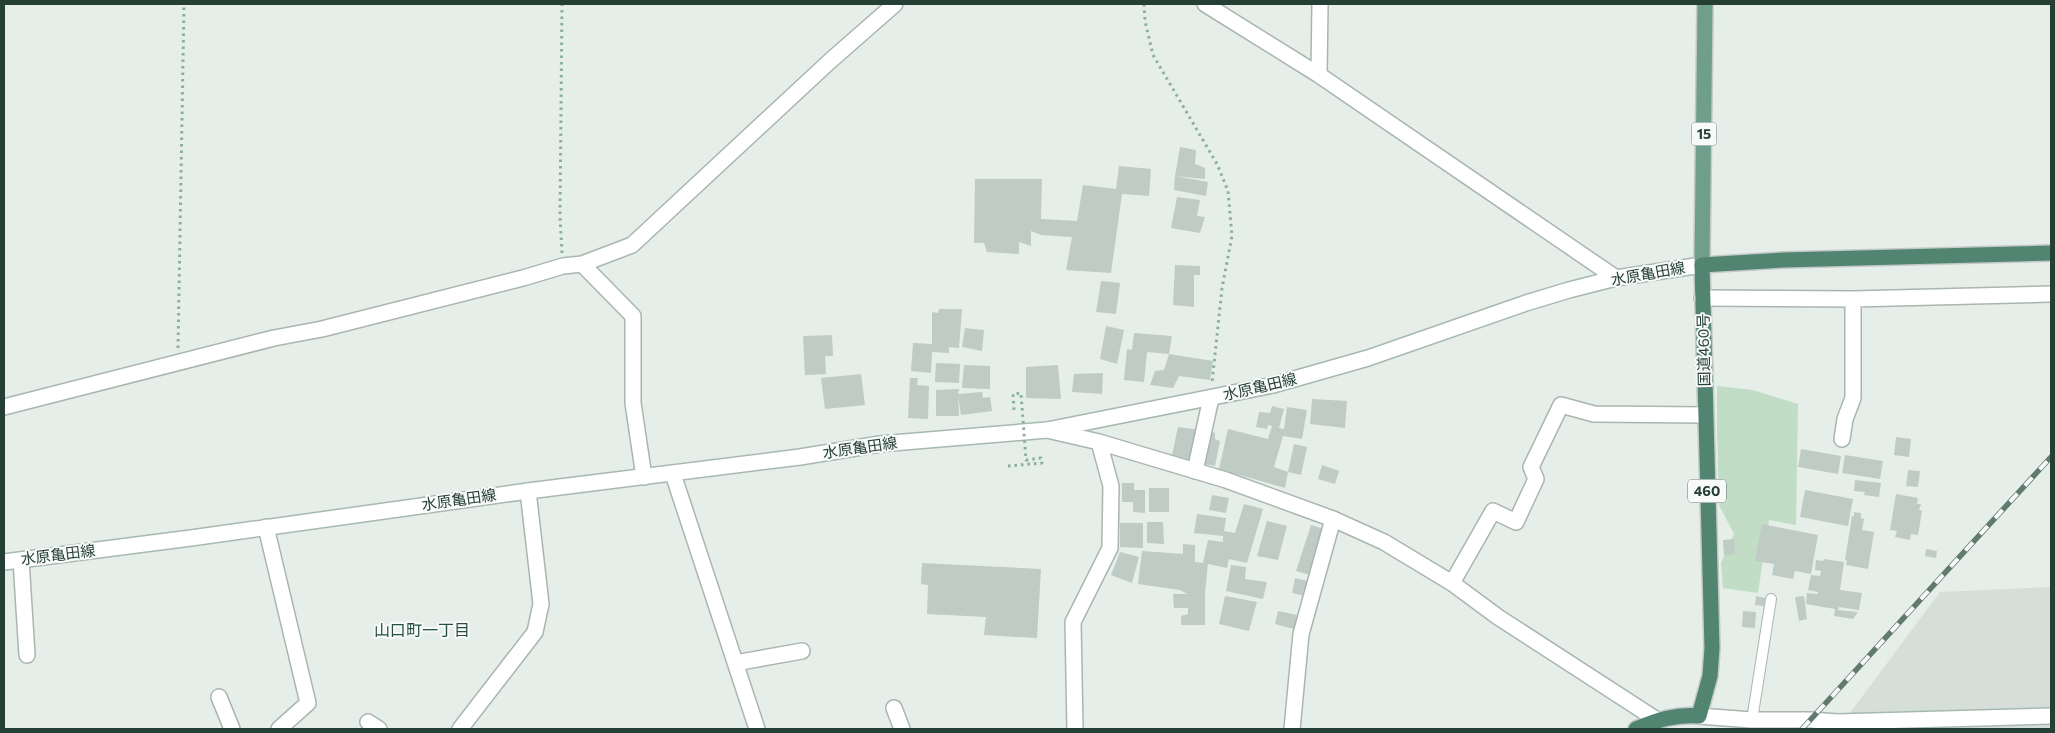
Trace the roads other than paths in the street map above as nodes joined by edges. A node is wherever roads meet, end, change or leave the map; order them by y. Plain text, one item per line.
1 (895, 4) edge
2 (1205, 4) edge
3 (1320, 4) edge
4 (1705, 4) edge
5 (1319, 75) junction
6 (2051, 253) edge
7 (582, 264) junction
8 (1702, 265) junction
9 (1616, 278) junction
10 (2051, 294) edge
11 (1702, 298) junction
12 (1853, 298) junction
13 (1211, 398) junction
14 (4, 407) edge
15 (1705, 415) junction
16 (1047, 430) junction
17 (1842, 439) dead end
18 (1099, 442) junction
19 (1195, 471) junction
20 (672, 474) junction
21 (644, 477) junction
22 (528, 491) junction
23 (1333, 518) junction
24 (266, 527) junction
25 (20, 560) junction
26 (4, 562) edge
27 (1452, 583) junction
28 (1771, 599) dead end
29 (802, 651) dead end
30 (27, 655) dead end
31 (735, 662) junction
32 (219, 697) dead end
33 (894, 708) dead end
34 (1700, 716) junction
35 (2051, 716) edge
36 (1657, 720) junction
37 (1752, 720) junction
38 (1954, 724) edge
39 (1834, 726) edge
40 (232, 729) edge
41 (279, 729) edge
42 (460, 729) edge
43 (757, 729) edge
44 (902, 729) edge
45 (1075, 729) edge
46 (1292, 729) edge
47 (1636, 729) edge

1 - 7 street
2 - 5 street
3 - 5 street
4 - 8 main road, 15
5 - 9 street
6 - 8 highway
7 - 14 street
7 - 21 street
8 - 9 street, 水原亀田線
8 - 11 highway, 国道460号 / 460
9 - 13 street, 水原亀田線
10 - 12 street
11 - 12 street
11 - 15 highway, 国道460号 / 460
12 - 17 street
13 - 16 street, 水原亀田線
13 - 19 street
15 - 27 street
15 - 34 highway, 国道460号 / 460
16 - 18 street
16 - 20 street, 水原亀田線
18 - 19 street
18 - 45 street
19 - 23 street
20 - 21 street, 水原亀田線
20 - 31 street
21 - 22 street, 水原亀田線
22 - 24 street, 水原亀田線
22 - 42 street
23 - 27 street
23 - 46 street
24 - 25 street, 水原亀田線
24 - 41 street
25 - 26 street, 水原亀田線
25 - 30 street
27 - 36 street
28 - 37 lane
29 - 31 street
31 - 43 street
32 - 40 street
33 - 44 street
34 - 36 highway
34 - 37 street
35 - 38 street
36 - 47 highway
37 - 39 street
38 - 39 street

